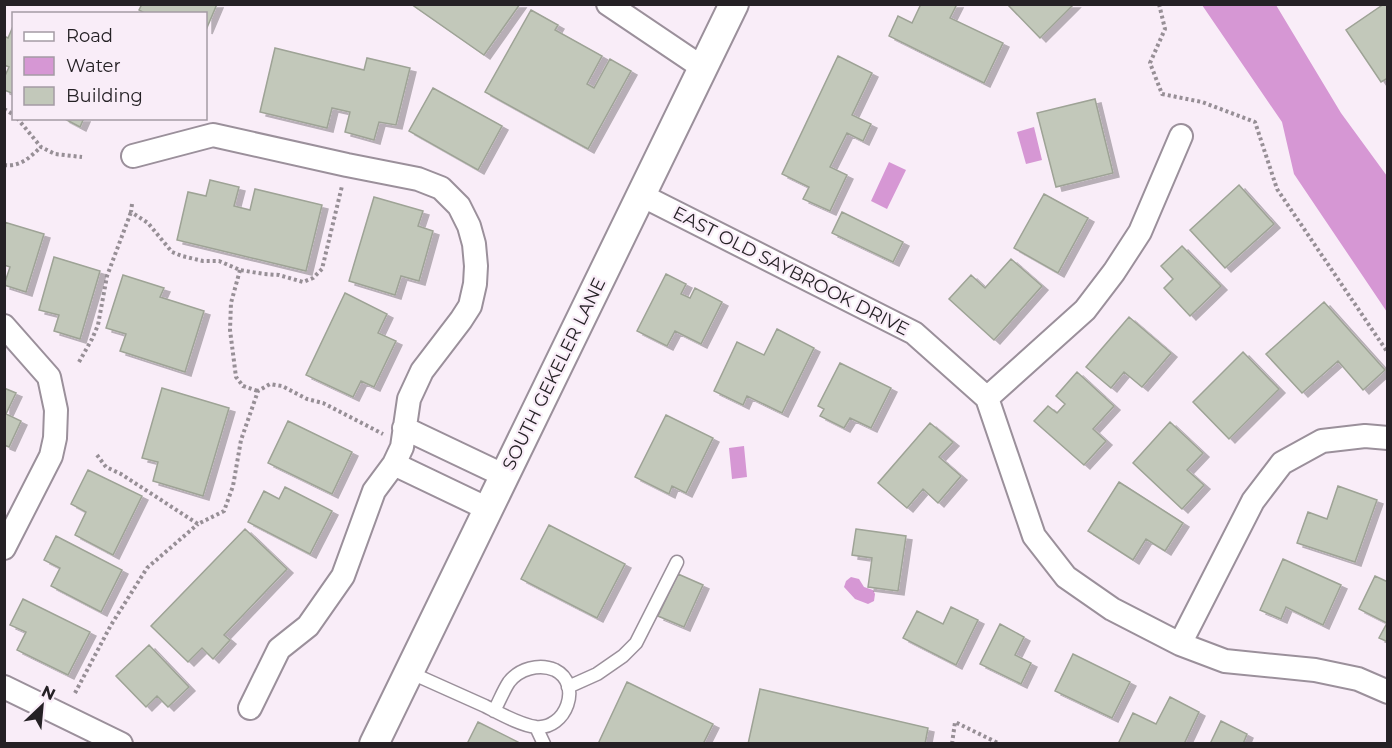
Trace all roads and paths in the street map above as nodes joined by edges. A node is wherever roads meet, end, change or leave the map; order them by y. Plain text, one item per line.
1 (608, 4) edge
2 (734, 4) edge
3 (1159, 4) edge
4 (703, 68) junction
5 (19, 120) edge
6 (1181, 136) dead end
7 (41, 147) junction
8 (133, 156) dead end
9 (82, 157) dead end
10 (4, 165) edge
11 (344, 177) dead end
12 (641, 195) junction
13 (132, 204) dead end
14 (131, 212) junction
15 (239, 272) junction
16 (4, 326) edge
17 (1388, 353) edge
18 (79, 362) dead end
19 (258, 391) junction
20 (987, 398) junction
21 (394, 431) junction
22 (1388, 438) edge
23 (97, 455) dead end
24 (394, 464) junction
25 (505, 476) junction
26 (488, 509) junction
27 (198, 524) junction
28 (4, 548) edge
29 (677, 562) dead end
30 (1180, 644) junction
31 (409, 672) junction
32 (4, 687) edge
33 (568, 687) junction
34 (1388, 692) edge
35 (75, 693) dead end
36 (250, 708) dead end
37 (494, 711) junction
38 (536, 727) junction
39 (121, 744) edge
40 (374, 744) edge
41 (544, 744) edge
42 (952, 744) edge
43 (1000, 744) edge

1 - 4 street
2 - 4 street, SOUTH GEKELER LANE
3 - 17 path
4 - 12 street, SOUTH GEKELER LANE
5 - 7 path
6 - 20 street
7 - 9 path
7 - 10 path
8 - 21 street
11 - 15 path
12 - 20 street, EAST OLD SAYBROOK DRIVE
12 - 25 street, SOUTH GEKELER LANE
13 - 14 path
14 - 15 path
14 - 18 path
15 - 19 path
16 - 28 street
19 - 21 path
19 - 27 path
20 - 30 street, EAST OLD SAYBROOK DRIVE
21 - 24 street
21 - 25 street
22 - 30 street
23 - 27 path
24 - 26 street
24 - 36 street
25 - 26 street, SOUTH GEKELER LANE
26 - 31 street, SOUTH GEKELER LANE
27 - 35 path
29 - 33 lane
30 - 34 street, EAST OLD SAYBROOK DRIVE
31 - 37 lane
31 - 40 street, SOUTH GEKELER LANE
32 - 39 street
33 - 37 lane
33 - 38 lane
37 - 38 lane
38 - 41 lane
42 - 43 path

